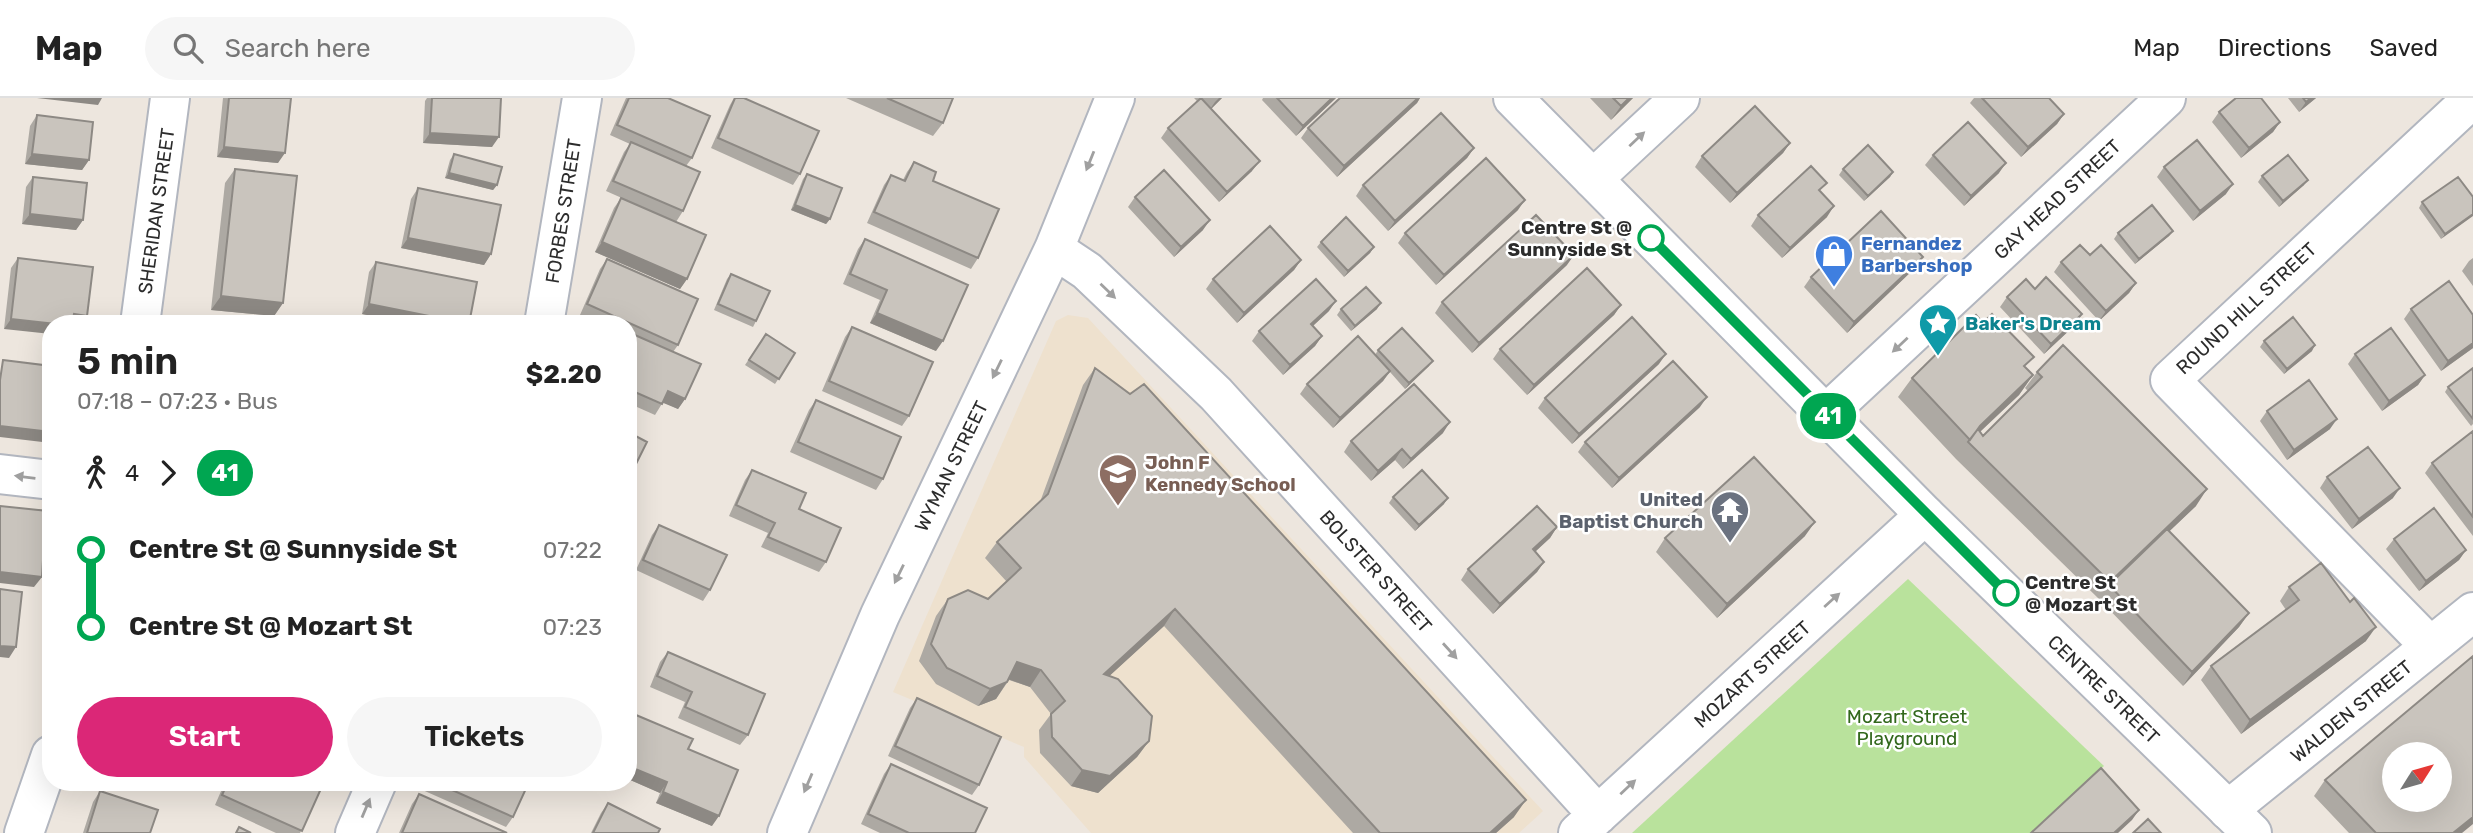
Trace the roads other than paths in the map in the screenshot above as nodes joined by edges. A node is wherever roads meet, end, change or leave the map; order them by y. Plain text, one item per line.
1 (170, 98) edge
2 (582, 98) edge
3 (1115, 98) edge
4 (1513, 98) edge
5 (1680, 98) edge
6 (2166, 98) edge
7 (2473, 98) edge
8 (1593, 179) junction
9 (1054, 249) junction
10 (141, 315) edge
11 (546, 315) edge
12 (1826, 414) junction
13 (0, 474) edge
14 (42, 479) edge
15 (1925, 515) junction
16 (2473, 612) edge
17 (2431, 646) junction
18 (42, 781) edge
19 (373, 791) edge
20 (2240, 821) edge
21 (1588, 824) edge
22 (24, 833) edge
23 (355, 833) edge
24 (787, 833) edge

1 - 10 street, SHERIDAN STREET
2 - 11 street, FORBES STREET
3 -> 9 street, WYMAN STREET
4 - 8 street, CENTRE STREET
8 -> 5 street
6 -> 12 street, GAY HEAD STREET
7 - 17 street, ROUND HILL STREET
8 - 12 street, CENTRE STREET
9 -> 21 street, BOLSTER STREET
9 -> 24 street, WYMAN STREET
12 - 15 street, CENTRE STREET
14 -> 13 street
15 - 20 street, CENTRE STREET
21 -> 15 street, MOZART STREET
16 - 17 street, WALDEN STREET
17 - 20 street, WALDEN STREET
18 - 22 street
23 -> 19 street

